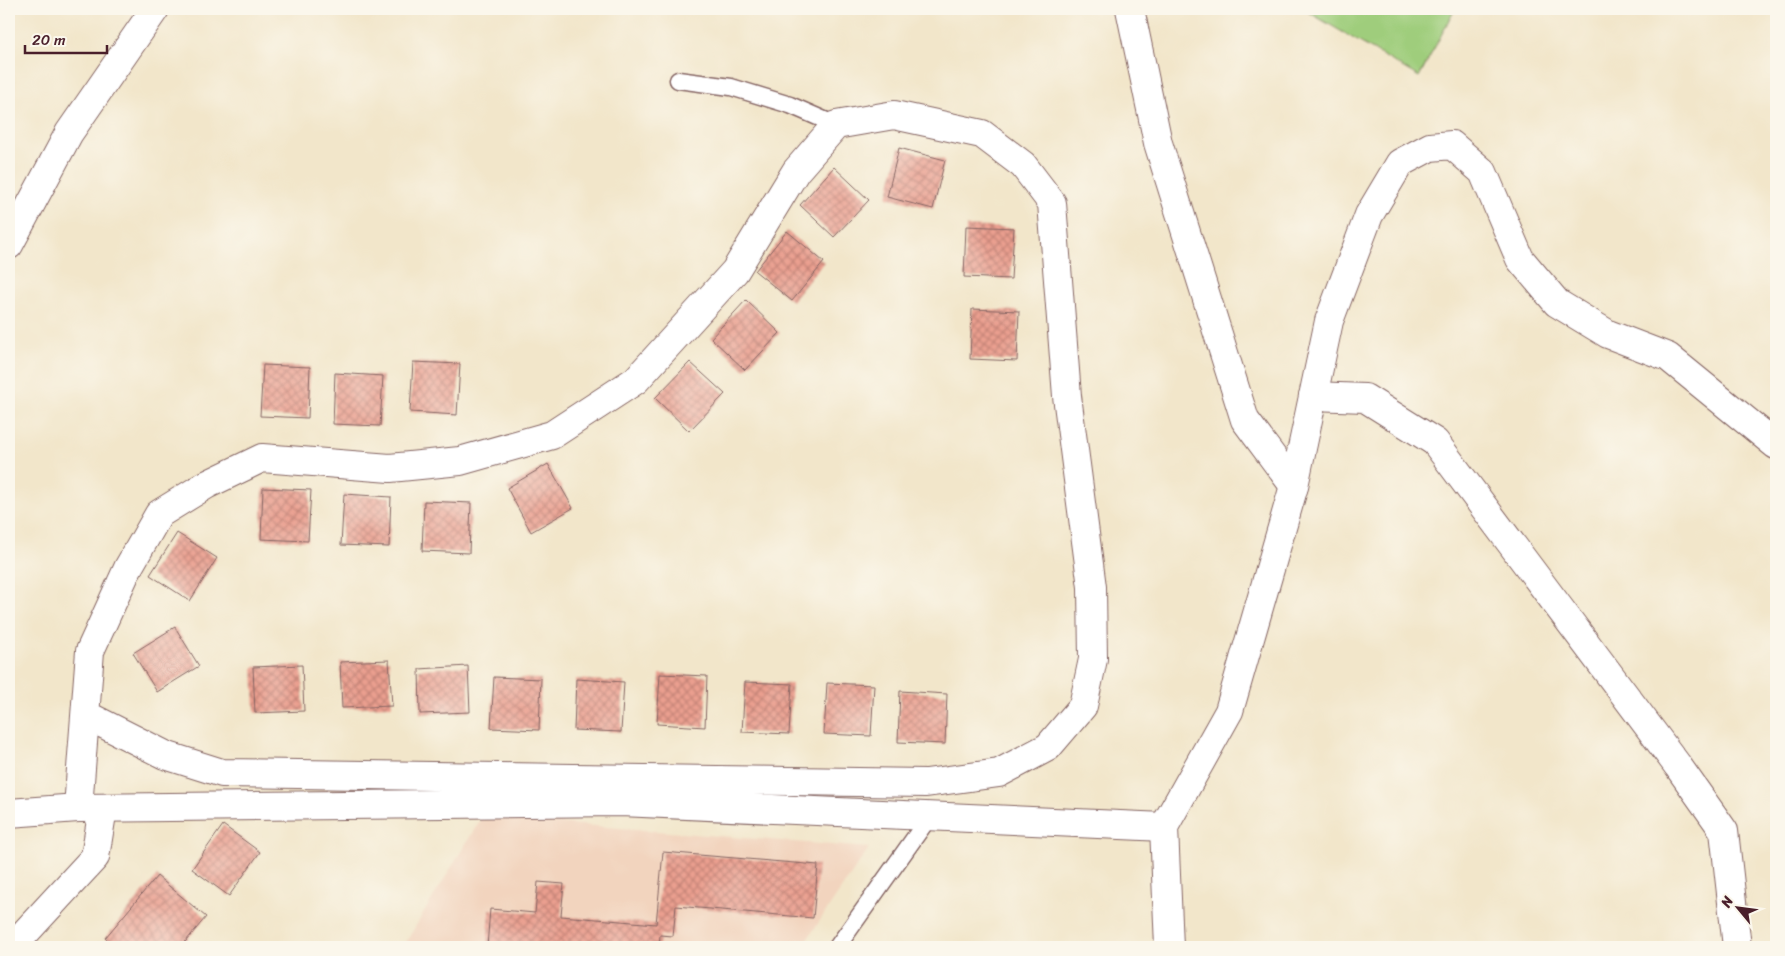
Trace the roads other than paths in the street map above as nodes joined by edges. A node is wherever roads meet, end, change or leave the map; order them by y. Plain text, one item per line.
1 (155, 9) edge
2 (1130, 9) edge
3 (678, 80) dead end
4 (836, 124) junction
5 (9, 245) edge
6 (1313, 396) junction
7 (1776, 445) edge
8 (1294, 486) junction
9 (86, 715) junction
10 (90, 808) junction
11 (9, 813) edge
12 (930, 816) junction
13 (1164, 826) junction
14 (12, 947) edge
15 (837, 947) edge
16 (1169, 947) edge
17 (1737, 947) edge

1 - 5 street
2 - 8 street
3 - 4 lane
4 - 9 street
4 - 9 street
6 - 7 street
6 - 8 street
6 - 17 street
8 - 13 street
9 - 10 street
10 - 11 street
10 - 12 street
10 - 14 street
12 - 13 street
12 - 15 lane
13 - 16 street

